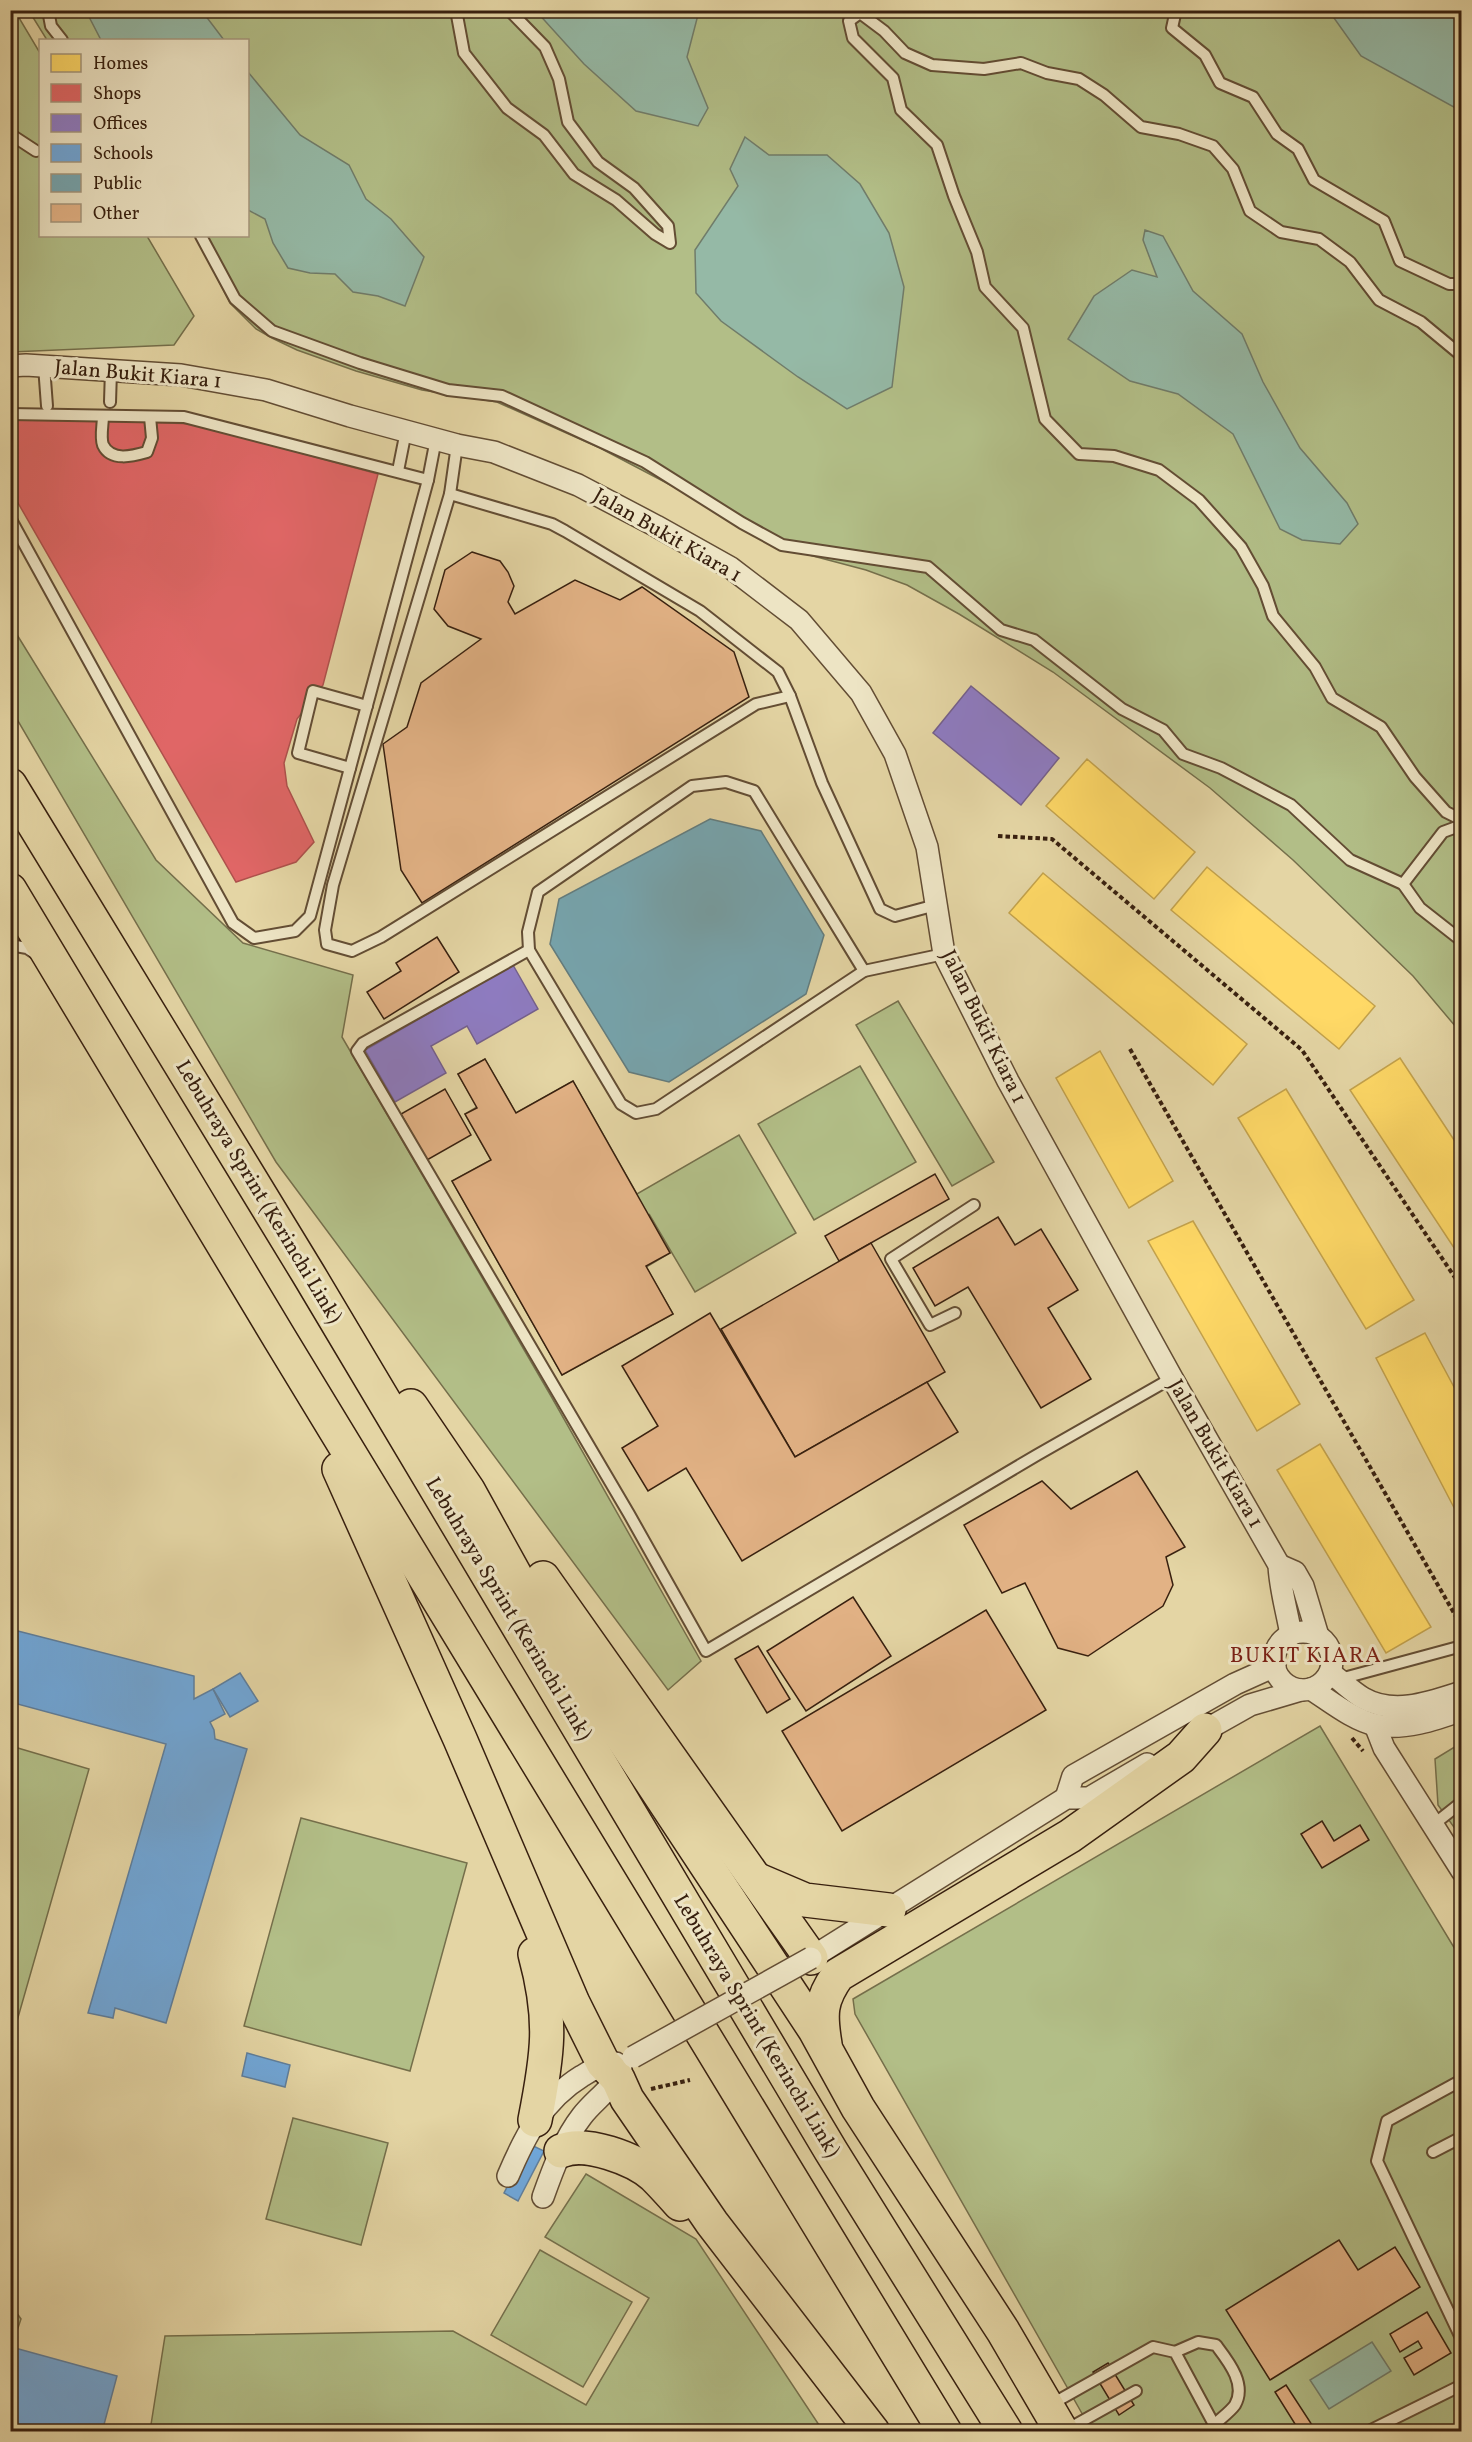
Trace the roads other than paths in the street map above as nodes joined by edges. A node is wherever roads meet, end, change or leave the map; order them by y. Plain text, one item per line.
1 (48, 10) edge
2 (456, 10) edge
3 (509, 10) edge
4 (1176, 10) edge
5 (61, 39) edge
6 (10, 134) edge
7 (36, 151) dead end
8 (202, 237) edge
9 (1461, 284) edge
10 (1461, 356) edge
11 (10, 366) edge
12 (44, 366) junction
13 (111, 370) junction
14 (110, 402) dead end
15 (47, 406) dead end
16 (10, 414) edge
17 (103, 416) junction
18 (150, 417) junction
19 (406, 431) junction
20 (436, 439) junction
21 (457, 445) junction
22 (398, 471) junction
23 (428, 480) junction
24 (450, 494) junction
25 (10, 518) edge
26 (790, 696) junction
27 (367, 706) junction
28 (350, 768) junction
29 (10, 785) edge
30 (1461, 820) edge
31 (1461, 825) edge
32 (1403, 884) junction
33 (10, 890) edge
34 (936, 905) junction
35 (1461, 941) edge
36 (10, 945) edge
37 (530, 950) junction
38 (944, 954) junction
39 (864, 971) junction
40 (60, 972) junction
41 (974, 1205) dead end
42 (309, 1275) junction
43 (956, 1313) dead end
44 (280, 1339) junction
45 (1172, 1378) junction
46 (468, 1490) junction
47 (1279, 1565) junction
48 (1291, 1635) junction
49 (1318, 1636) junction
50 (1461, 1646) edge
51 (1275, 1666) junction
52 (1335, 1676) junction
53 (1306, 1689) junction
54 (1461, 1692) edge
55 (1461, 1710) edge
56 (1375, 1725) junction
57 (1206, 1730) junction
58 (1066, 1798) junction
59 (1461, 1802) edge
60 (1433, 1825) junction
61 (1461, 1871) edge
62 (758, 1880) junction
63 (531, 1905) junction
64 (889, 1910) junction
65 (811, 1958) junction
66 (825, 2049) junction
67 (619, 2066) junction
68 (1461, 2080) edge
69 (535, 2120) junction
70 (1461, 2137) edge
71 (561, 2151) junction
72 (1433, 2152) dead end
73 (508, 2176) dead end
74 (543, 2196) dead end
75 (712, 2223) junction
76 (1461, 2340) edge
77 (1175, 2352) junction
78 (1461, 2385) edge
79 (1136, 2391) dead end
80 (1058, 2423) edge
81 (1216, 2428) edge
82 (873, 2432) edge
83 (945, 2432) edge
84 (1005, 2432) edge
85 (1367, 2432) edge

1 - 5 lane
2 - 3 lane
4 - 9 lane
6 - 7 lane
8 - 32 lane
10 - 30 lane
11 - 12 street, Jalan Bukit Kiara 1
12 - 13 street, Jalan Bukit Kiara 1
12 - 15 lane
13 - 14 lane
13 - 19 street, Jalan Bukit Kiara 1
16 - 17 lane
17 - 18 lane
17 - 18 lane
18 - 22 lane
19 - 20 street, Jalan Bukit Kiara 1
19 - 22 lane
20 - 21 street, Jalan Bukit Kiara 1
20 - 23 lane
21 - 24 lane
21 - 34 street, Jalan Bukit Kiara 1
22 - 23 lane
23 - 27 lane
24 - 26 lane
24 - 26 lane
25 - 28 lane
26 - 34 lane
27 - 28 lane
27 - 28 lane
29 - 42 highway, Lebuhraya Sprint (Kerinchi Link)
31 - 32 lane
32 - 35 lane
33 - 40 highway
34 - 38 street, Jalan Bukit Kiara 1
36 - 40 lane
37 - 39 lane
37 - 39 lane
37 - 45 lane
38 - 39 lane
38 - 45 street, Jalan Bukit Kiara 1
40 - 44 highway
41 - 43 lane
42 - 46 highway
42 - 84 highway, Lebuhraya Sprint (Kerinchi Link)
44 - 63 highway
44 - 83 highway
45 - 47 street, Jalan Bukit Kiara 1
46 - 62 highway
46 - 66 highway
47 - 48 street, Jalan Bukit Kiara 1
47 - 49 street, Jalan Bukit Kiara 1
48 - 49 street
48 - 51 street
49 - 52 street
50 - 52 lane
51 - 53 street
51 - 58 street
52 - 53 street
52 - 54 street
53 - 56 street
53 - 57 street
55 - 56 street
56 - 60 street
57 - 58 street
57 - 66 highway
58 - 64 street
59 - 60 lane
60 - 61 street
62 - 64 highway
62 - 65 highway
63 - 67 highway
63 - 69 highway
64 - 65 street
65 - 67 street, bridge
66 - 80 highway
67 - 69 street
67 - 71 street
67 - 75 highway
68 - 76 lane
69 - 73 street
70 - 72 lane
71 - 74 street
71 - 75 highway
75 - 82 highway
77 - 80 lane
77 - 81 lane
77 - 81 lane
78 - 85 lane
79 - 80 lane

